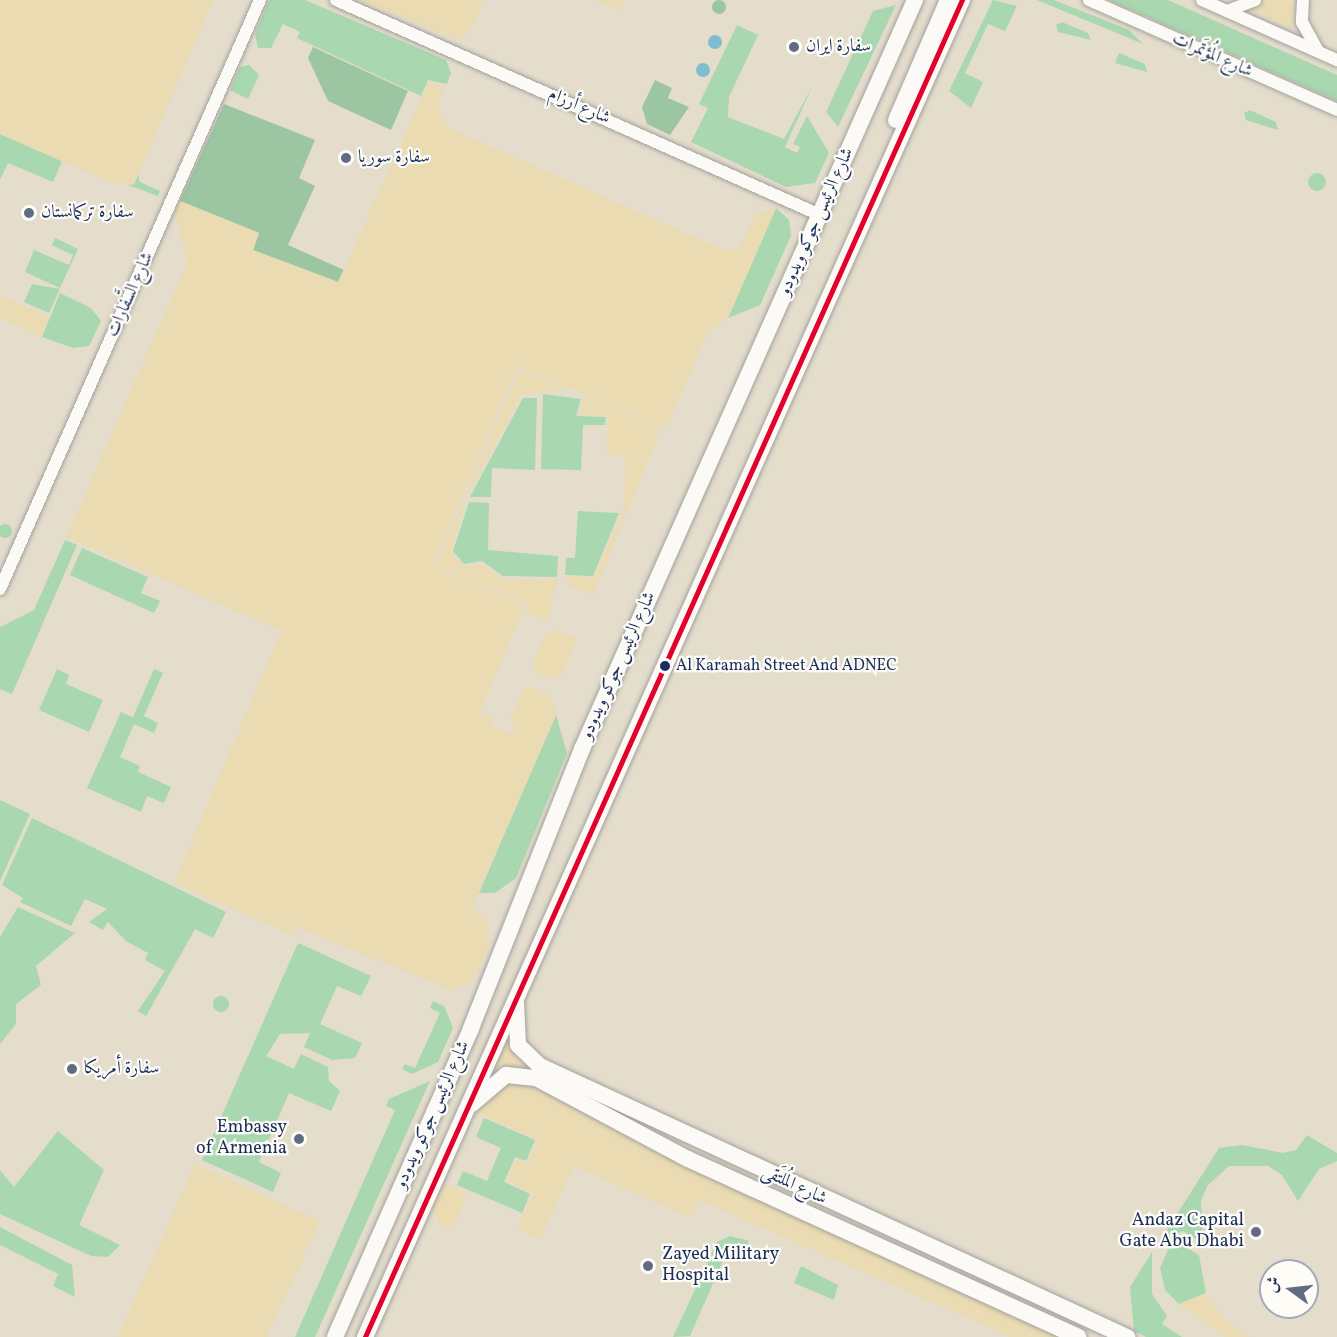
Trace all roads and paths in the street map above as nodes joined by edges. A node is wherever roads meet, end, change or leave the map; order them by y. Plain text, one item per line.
1 (260, 0) edge
2 (336, 0) edge
3 (915, 0) edge
4 (1089, 0) edge
5 (1202, 0) edge
6 (1255, 0) edge
7 (1303, 0) edge
8 (959, 2) edge
9 (1227, 11) junction
10 (1318, 51) junction
11 (1337, 60) edge
12 (1337, 110) edge
13 (820, 216) junction
14 (0, 589) edge
15 (516, 993) junction
16 (464, 1112) junction
17 (335, 1337) edge
18 (365, 1337) edge
19 (1078, 1337) edge
20 (1126, 1337) edge

1 - 14 street, شارع السَّفارات
2 - 13 street, شارع أرزام
3 - 13 street, شارع الرئيس جوكو ويدودو
4 - 12 street, شارع المُؤتَمرات
5 - 9 street
6 - 9 street
7 - 10 street
8 - 15 street, شارع الرئيس جوكو ويدودو
9 - 10 street
10 - 11 street
13 - 17 street, شارع الرئيس جوكو ويدودو
15 - 16 street, شارع الرئيس جوكو ويدودو
15 - 20 street, شارع المُلتَقى
16 - 18 street, شارع الرئيس جوكو ويدودو
16 - 19 street, شارع المُلتَقى

